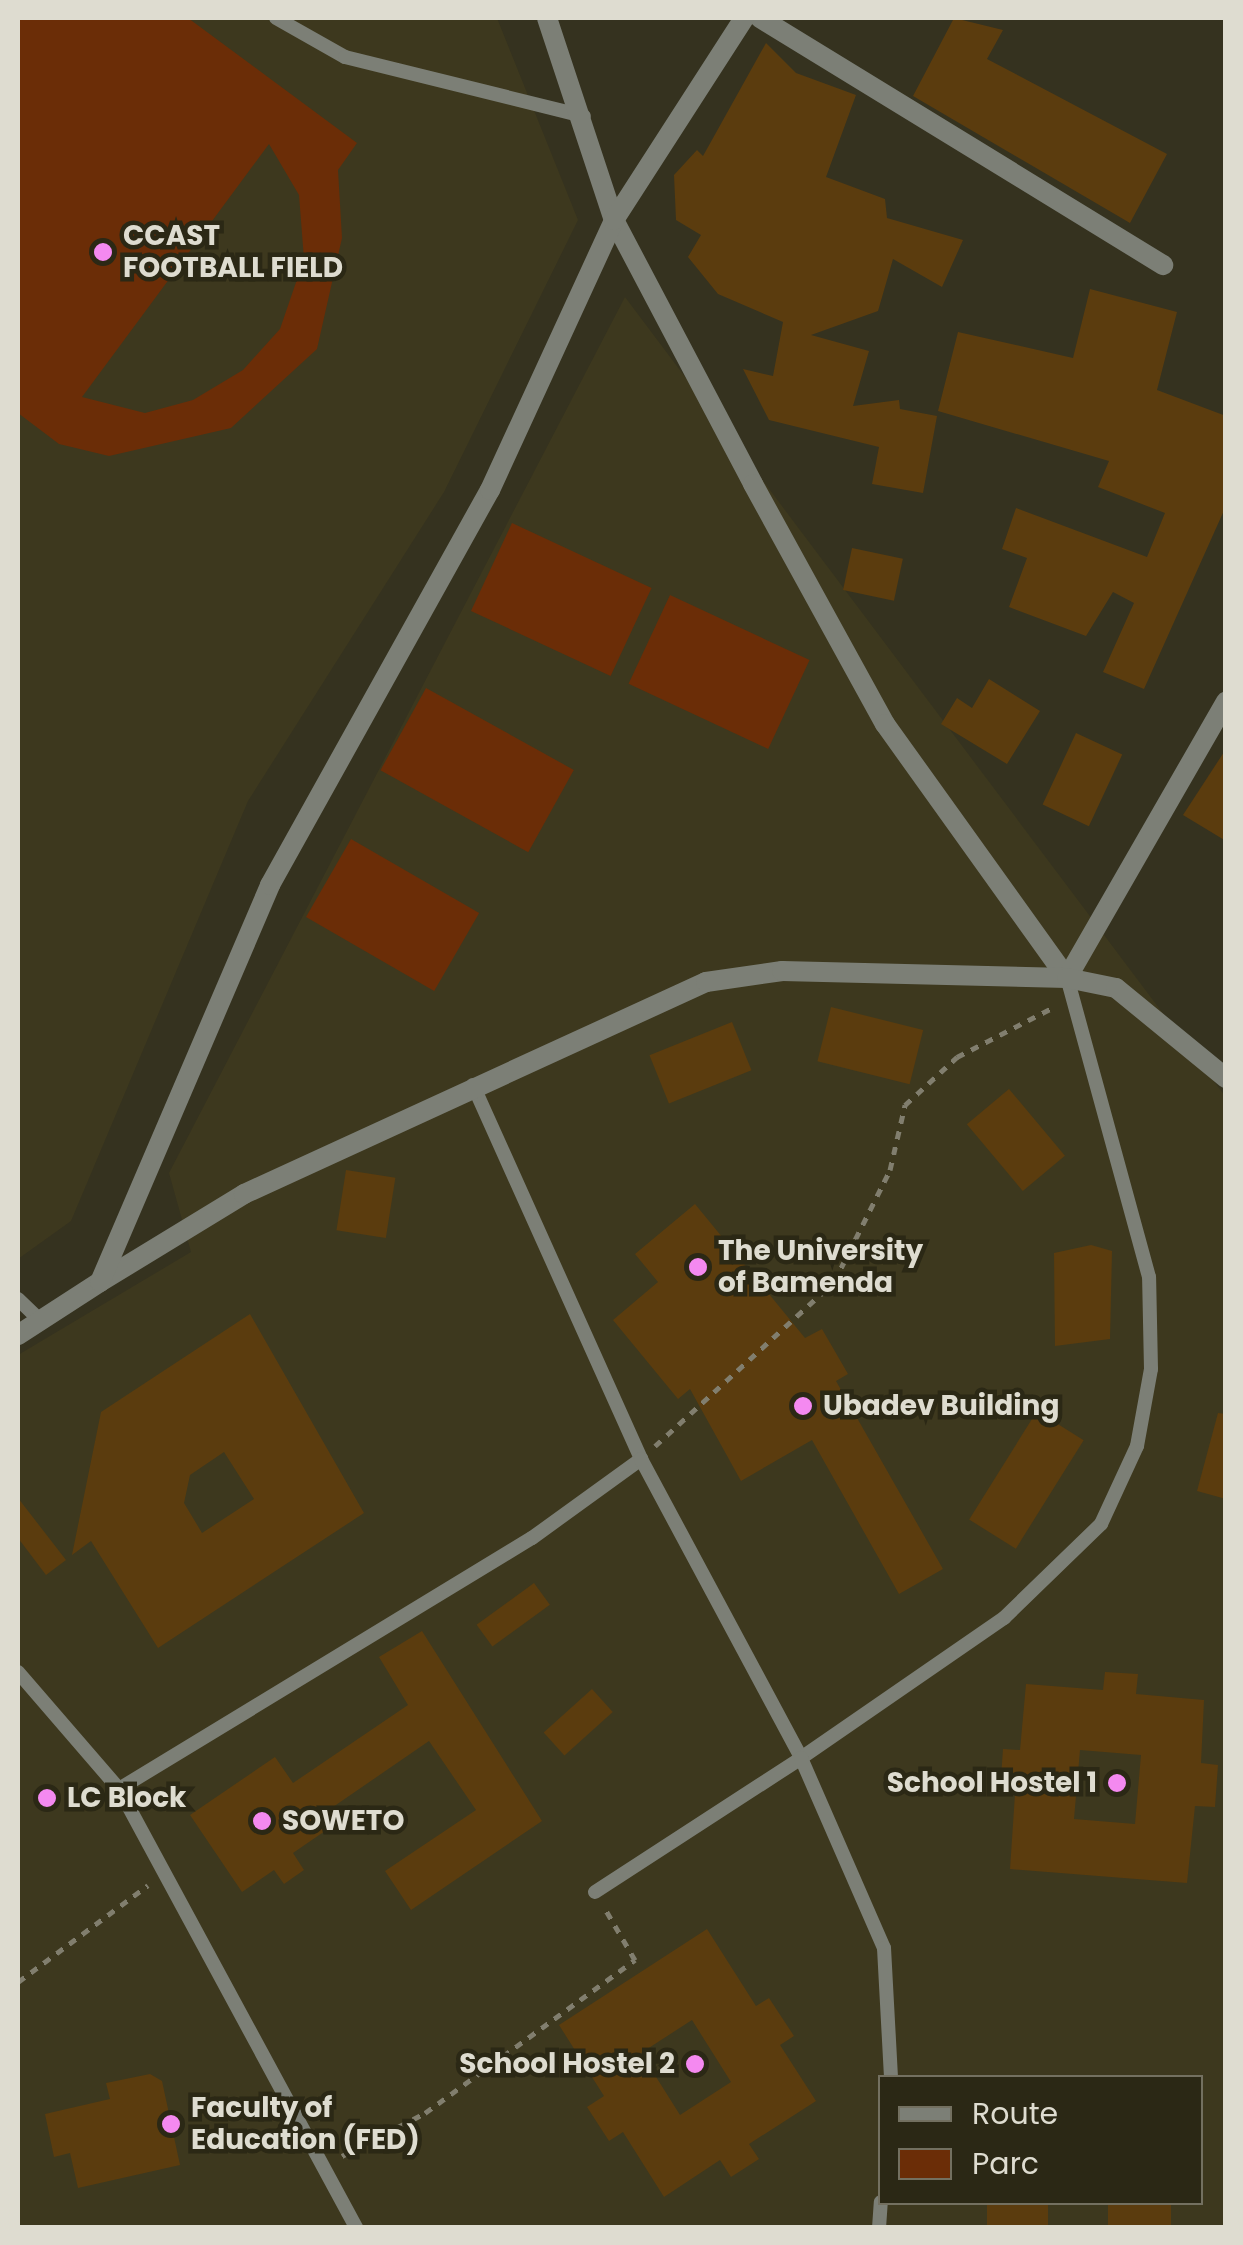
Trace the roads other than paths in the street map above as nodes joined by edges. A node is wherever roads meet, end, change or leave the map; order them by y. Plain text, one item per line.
1 (276, 18) edge
2 (547, 18) edge
3 (744, 18) edge
4 (760, 18) edge
5 (585, 117) junction
6 (614, 220) junction
7 (1163, 266) dead end
8 (1226, 702) edge
9 (1067, 978) junction
10 (1226, 1078) edge
11 (473, 1085) junction
12 (100, 1282) junction
13 (18, 1299) edge
14 (40, 1320) junction
15 (18, 1334) edge
16 (641, 1459) junction
17 (18, 1672) edge
18 (800, 1758) junction
19 (118, 1789) junction
20 (594, 1892) road end
21 (890, 2075) edge
22 (356, 2228) edge

1 - 5 lane
2 - 5 street
3 - 6 street
4 - 7 street
5 - 6 street
6 - 9 street
6 - 12 street
8 - 9 street
9 - 10 street
9 - 11 street
9 - 18 lane
11 - 12 street
11 - 16 lane
12 - 14 street
13 - 14 lane
14 - 15 street
16 - 18 lane
16 - 19 lane
17 - 19 lane
18 - 20 lane
18 - 21 lane
19 - 22 lane

